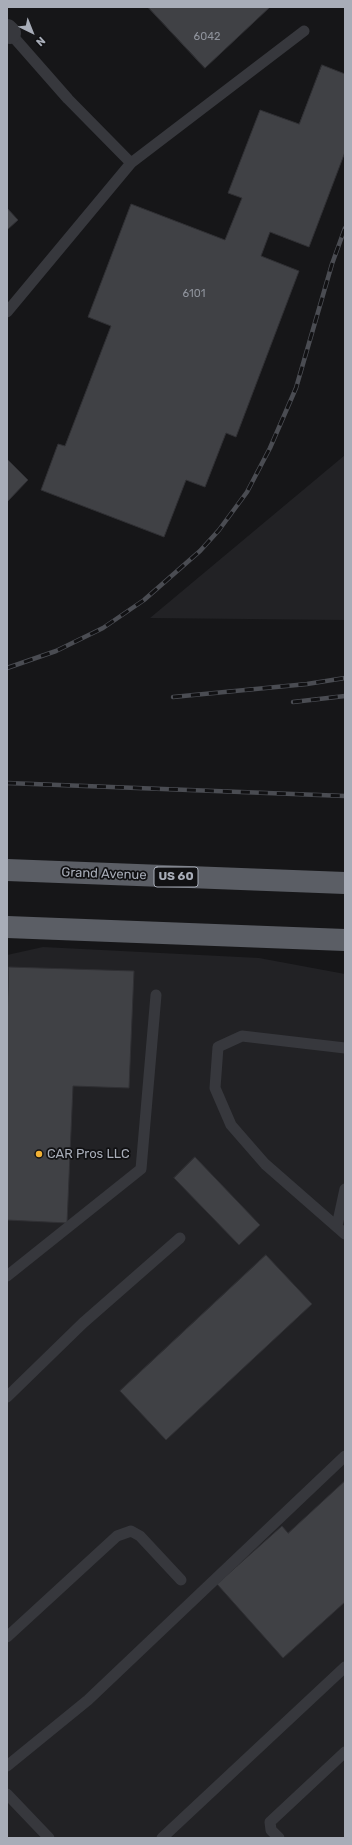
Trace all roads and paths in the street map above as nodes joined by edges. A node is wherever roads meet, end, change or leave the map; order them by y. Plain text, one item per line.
1 (304, 31) dead end
2 (8, 34) edge
3 (131, 163) junction
4 (7, 312) edge
5 (7, 870) edge
6 (345, 883) edge
7 (7, 927) edge
8 (345, 940) edge
9 (156, 995) dead end
10 (345, 1048) edge
11 (345, 1189) edge
12 (337, 1226) junction
13 (345, 1234) edge
14 (180, 1238) dead end
15 (7, 1276) edge
16 (7, 1397) edge
17 (345, 1456) edge
18 (181, 1580) dead end
19 (7, 1637) edge
20 (345, 1667) edge
21 (345, 1752) edge
22 (7, 1766) edge
23 (7, 1794) edge
24 (49, 1838) edge
25 (162, 1838) edge
26 (279, 1838) edge

1 - 3 lane
2 - 3 lane
3 - 4 lane
5 - 6 highway, Grand Avenue / US 60
7 - 8 highway
9 - 15 lane
10 - 12 lane
11 - 12 lane
12 - 13 lane
14 - 16 lane
17 - 22 lane
18 - 19 lane
20 - 25 lane
21 - 26 lane
23 - 24 lane

